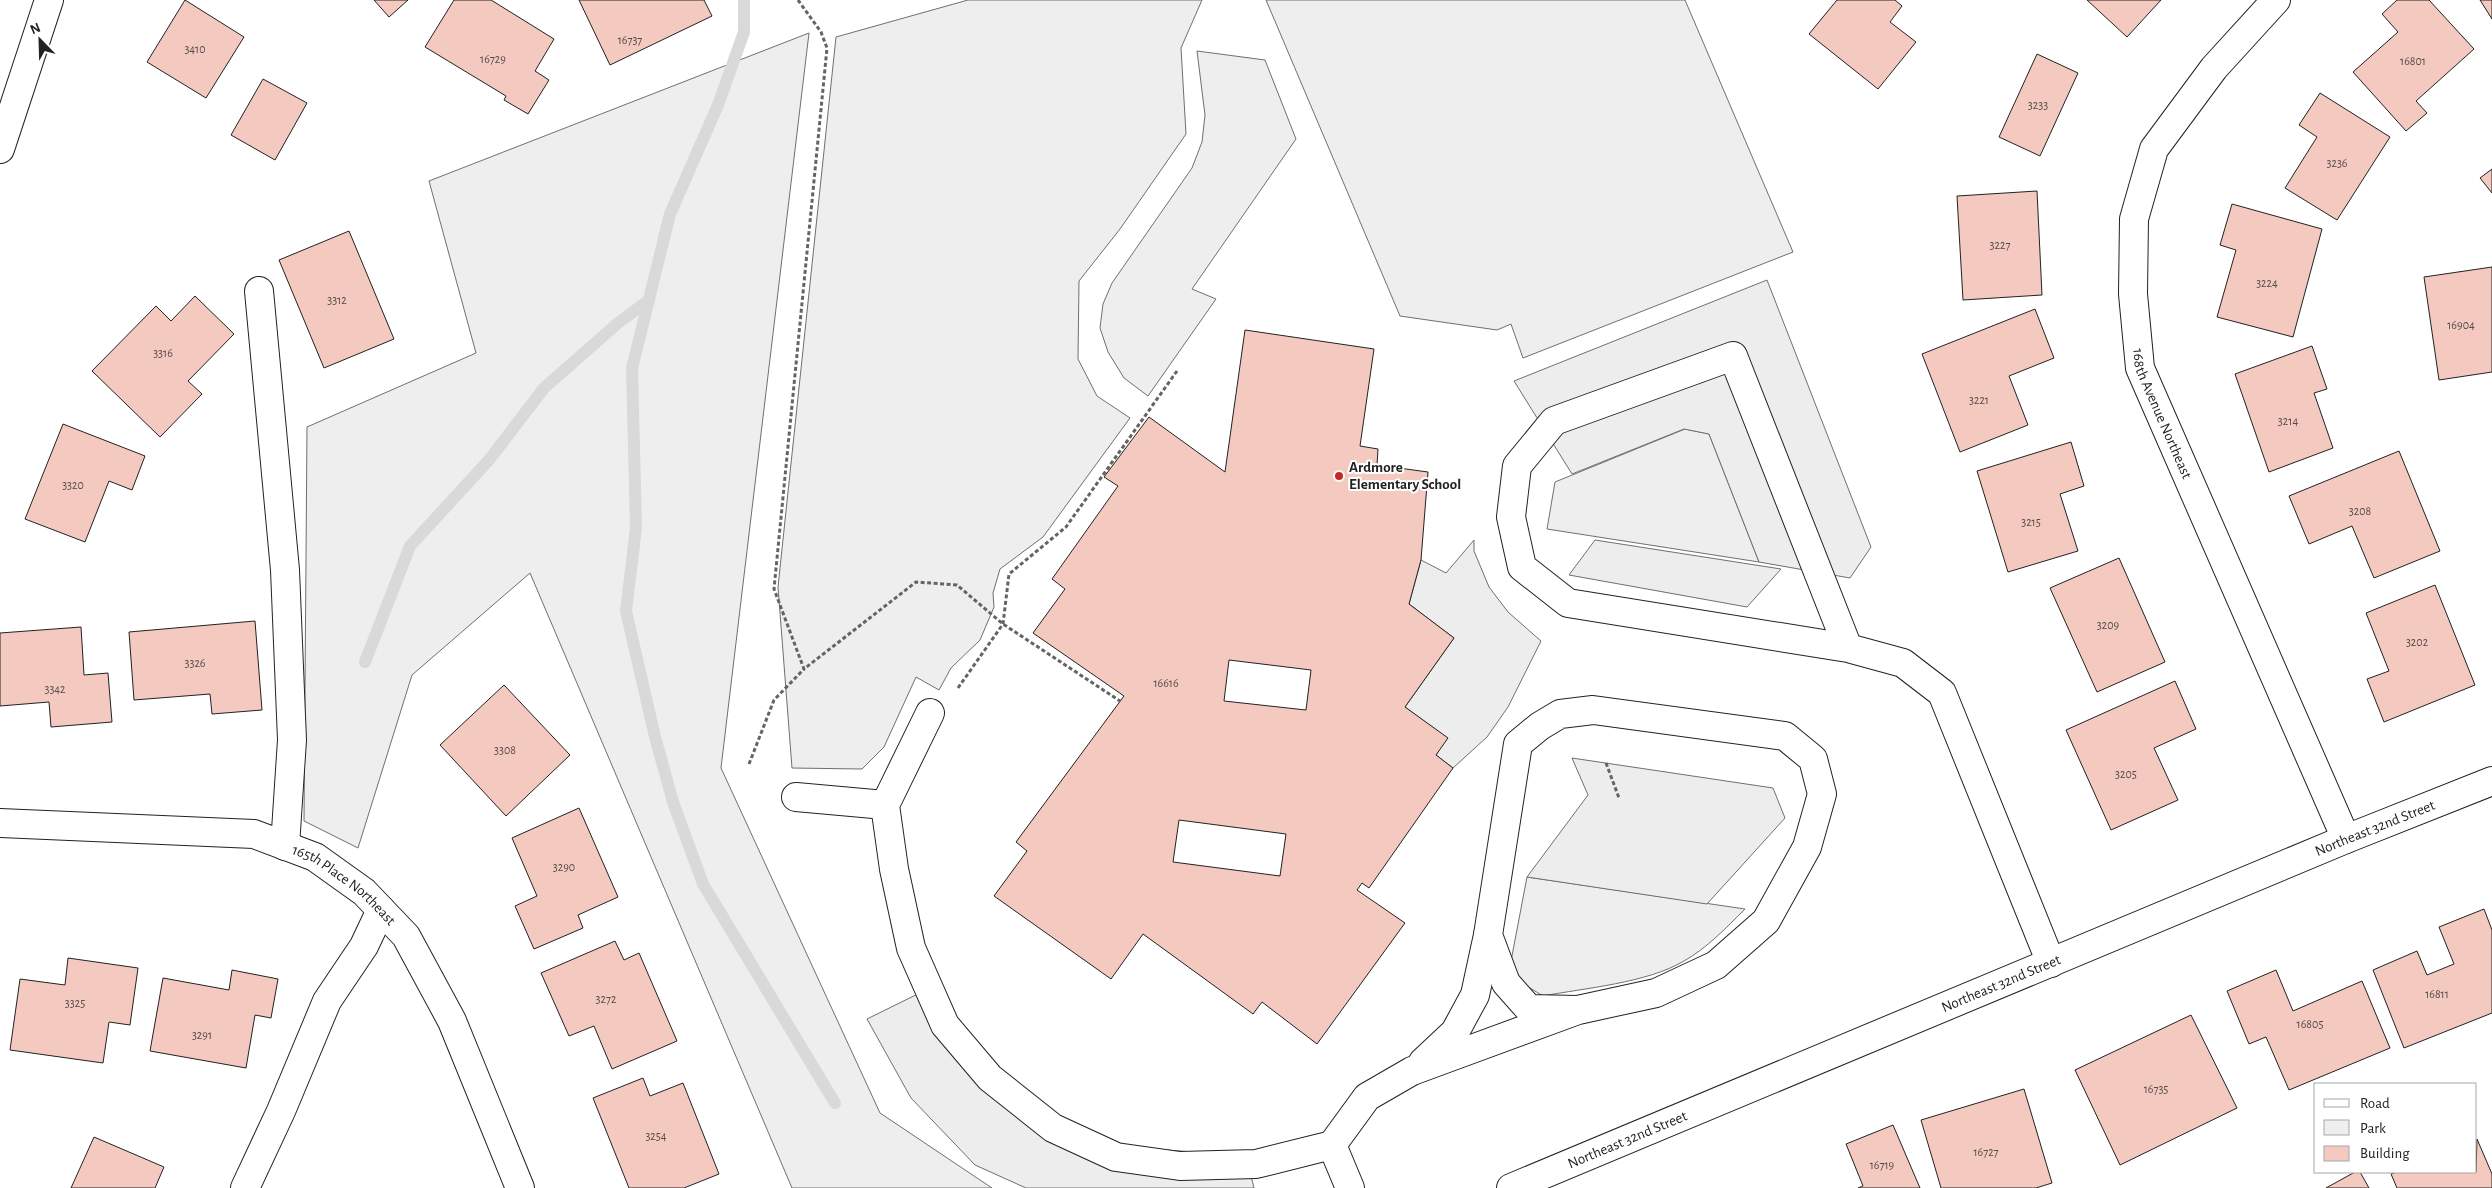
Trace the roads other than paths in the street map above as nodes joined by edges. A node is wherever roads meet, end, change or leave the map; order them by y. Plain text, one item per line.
1 (48, 0) edge
2 (2276, 0) edge
3 (0, 149) edge
4 (259, 291) dead end
5 (1848, 648) junction
6 (930, 713) road end
7 (2492, 781) edge
8 (796, 797) dead end
9 (885, 805) junction
10 (0, 823) edge
11 (2346, 840) junction
12 (285, 846) junction
13 (381, 910) junction
14 (1488, 935) junction
15 (2051, 963) junction
16 (1578, 1010) junction
17 (1412, 1071) junction
18 (1332, 1144) junction
19 (245, 1188) edge
20 (520, 1188) edge
21 (1350, 1188) edge
22 (1511, 1188) edge

1 - 3 street
2 - 11 street, 168th Avenue Northeast
4 - 12 street
5 - 5 street
5 - 15 street
6 - 9 street
7 - 11 street, Northeast 32nd Street
8 - 9 street
9 - 18 street
10 - 12 street, 165th Place Northeast
11 - 15 street, Northeast 32nd Street
12 - 13 street, 165th Place Northeast
13 - 19 street
13 - 20 street, 165th Place Northeast
14 - 16 street
14 - 16 street
14 - 17 street
15 - 22 street, Northeast 32nd Street
16 - 17 street
17 - 18 street
18 - 21 street

